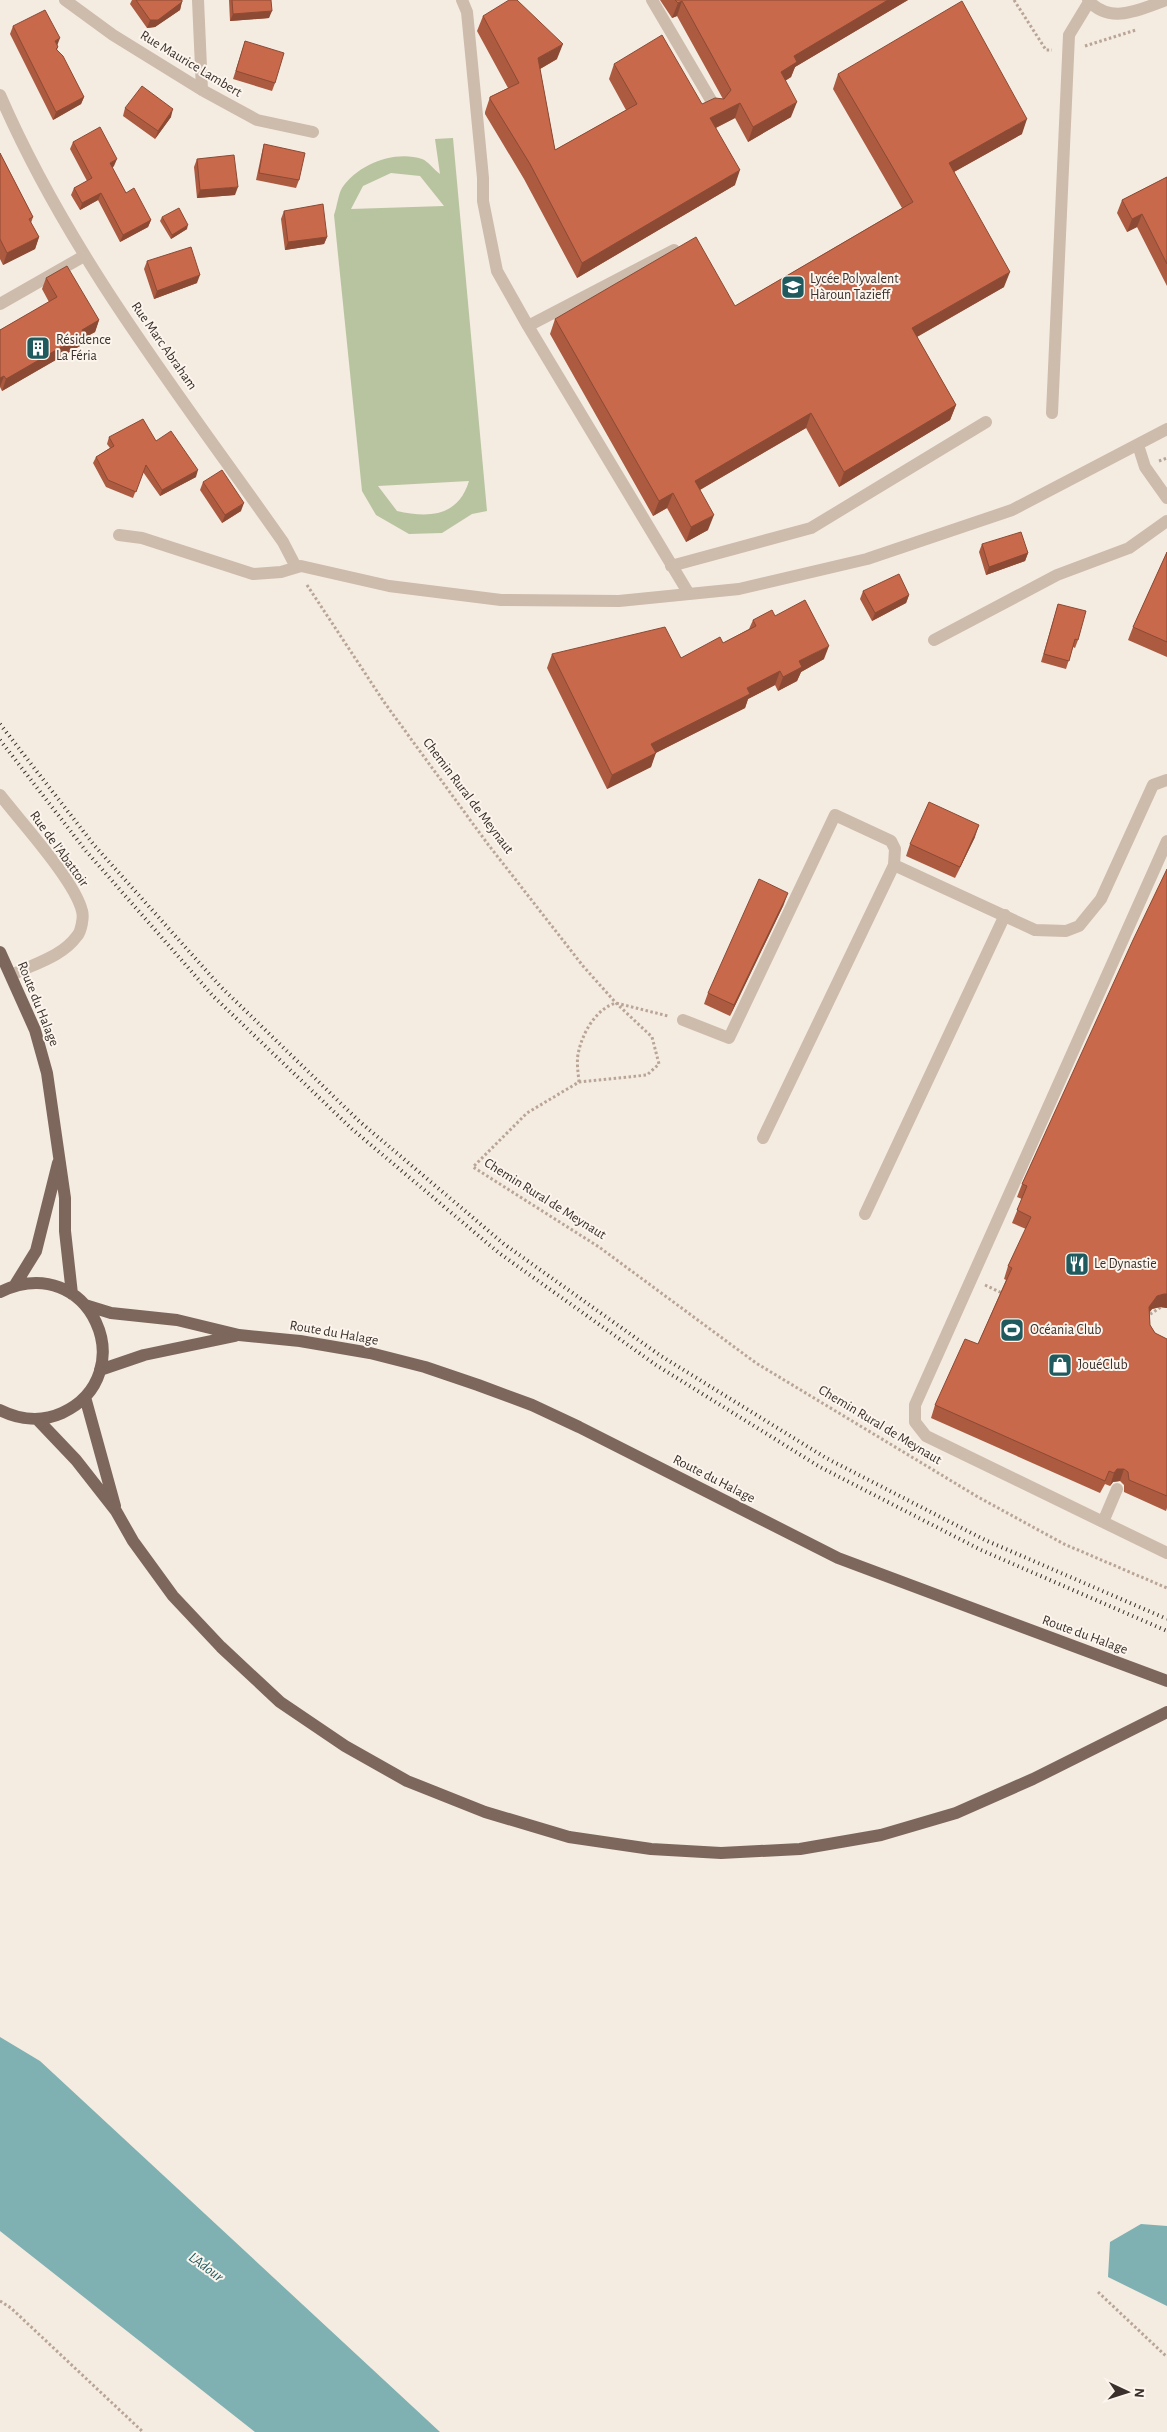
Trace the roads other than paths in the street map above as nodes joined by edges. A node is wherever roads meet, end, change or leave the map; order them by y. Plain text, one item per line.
1 (65, 0) edge
2 (198, 0) edge
3 (462, 0) edge
4 (652, 0) edge
5 (1166, 0) edge
6 (1088, 1) edge
7 (202, 90) junction
8 (0, 95) edge
9 (714, 107) edge
10 (313, 132) dead end
11 (681, 247) edge
12 (84, 256) junction
13 (0, 304) edge
14 (528, 326) junction
15 (1052, 414) dead end
16 (986, 422) dead end
17 (1167, 429) edge
18 (1138, 445) junction
19 (1167, 498) edge
20 (1167, 521) edge
21 (119, 535) dead end
22 (671, 566) junction
23 (296, 567) junction
24 (689, 594) junction
25 (934, 640) dead end
26 (1167, 780) edge
27 (0, 795) edge
28 (1167, 841) edge
29 (894, 865) junction
30 (1005, 916) junction
31 (0, 952) edge
32 (12, 975) junction
33 (683, 1020) road end
34 (763, 1138) dead end
35 (60, 1155) junction
36 (865, 1214) dead end
37 (15, 1285) junction
38 (0, 1292) edge
39 (72, 1294) junction
40 (85, 1305) junction
41 (239, 1335) junction
42 (100, 1370) junction
43 (85, 1397) junction
44 (0, 1410) edge
45 (37, 1419) junction
46 (1117, 1489) edge
47 (116, 1511) junction
48 (1103, 1522) junction
49 (1167, 1553) edge
50 (1167, 1681) edge
51 (1167, 1712) edge

1 - 7 street, Rue Maurice Lambert
2 - 7 street
3 - 14 street
4 - 9 street
5 - 6 street
6 - 15 street
7 - 10 street, Rue Maurice Lambert
8 - 12 street, Rue Marc Abraham
11 - 14 street
12 - 13 street
12 - 23 street, Rue Marc Abraham
14 - 22 street
16 - 22 street
17 - 18 street
18 - 19 street
18 - 24 street
20 - 25 street
21 - 23 street
22 - 24 street
23 - 24 street
26 - 30 street
27 - 32 street, Rue de l'Abattoir
28 - 48 street
29 - 30 street
29 - 33 street
29 - 34 street
30 - 36 street
31 - 32 main road, Route du Halage
32 - 35 main road, Route du Halage
35 - 37 main road, Route du Halage
35 - 39 main road, Route du Halage
37 - 38 main road
37 - 39 main road
39 - 40 main road
40 - 41 main road, Route du Halage
40 - 42 main road
41 - 42 main road, Route du Halage
41 - 50 main road, Route du Halage
42 - 43 main road
43 - 45 main road
43 - 47 main road
44 - 45 main road
45 - 47 main road
46 - 48 street
47 - 51 main road
48 - 49 street

